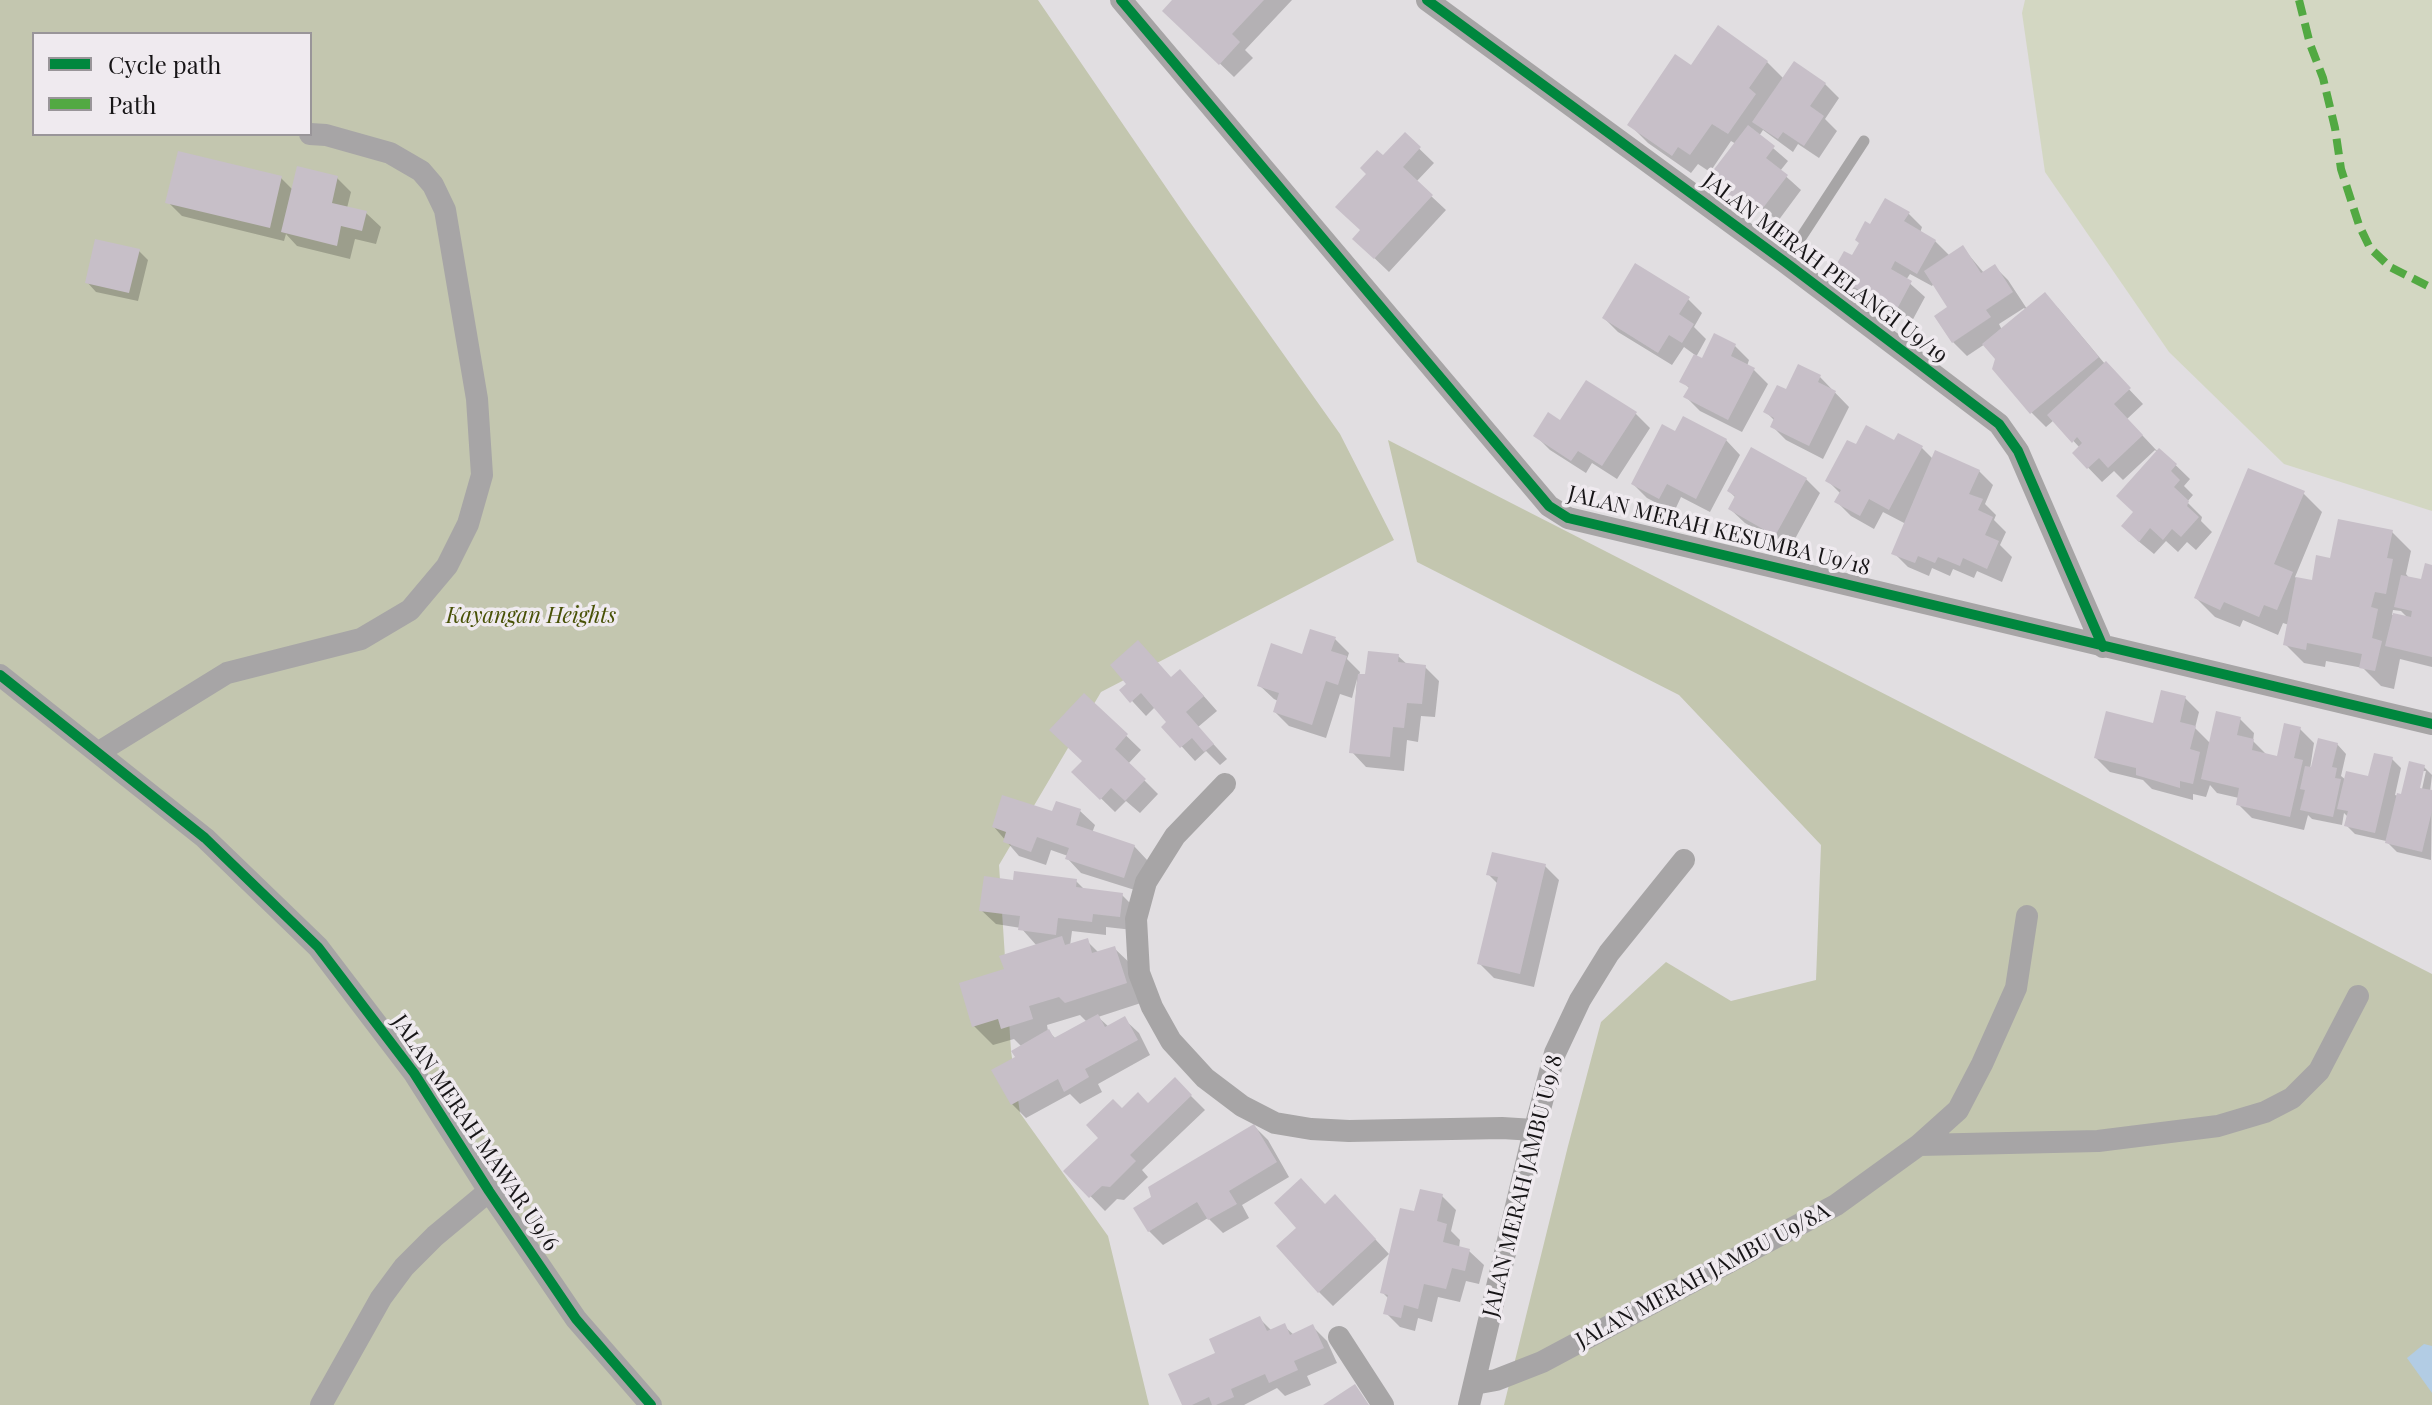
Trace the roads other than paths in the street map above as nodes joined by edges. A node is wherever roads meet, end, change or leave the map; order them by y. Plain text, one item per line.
1 (1121, 0) edge
2 (1427, 0) edge
3 (312, 134) edge
4 (1864, 141) dead end
5 (1785, 262) junction
6 (2103, 647) junction
7 (0, 675) edge
8 (2432, 724) edge
9 (99, 752) junction
10 (1225, 784) dead end
11 (1684, 860) dead end
12 (2027, 916) dead end
13 (2358, 996) dead end
14 (1534, 1130) junction
15 (1919, 1145) junction
16 (489, 1191) junction
17 (1339, 1337) dead end
18 (1471, 1394) edge
19 (321, 1405) edge
20 (651, 1405) edge
21 (1383, 1405) edge

1 - 6 street, JALAN MERAH KESUMBA U9/18
2 - 5 street, JALAN MERAH PELANGI U9/19
3 - 9 street
4 - 5 lane
5 - 6 street, JALAN MERAH PELANGI U9/19
6 - 8 street, JALAN MERAH KESUMBA U9/18
7 - 9 street, JALAN MERAH MAWAR U9/6
9 - 16 street, JALAN MERAH MAWAR U9/6
10 - 14 street
11 - 14 street, JALAN MERAH JAMBU U9/8
12 - 15 street, JALAN MERAH JAMBU U9/8A
13 - 15 street
14 - 18 street, JALAN MERAH JAMBU U9/8
15 - 18 street, JALAN MERAH JAMBU U9/8A
16 - 19 street
16 - 20 street, JALAN MERAH MAWAR U9/6
17 - 21 street

